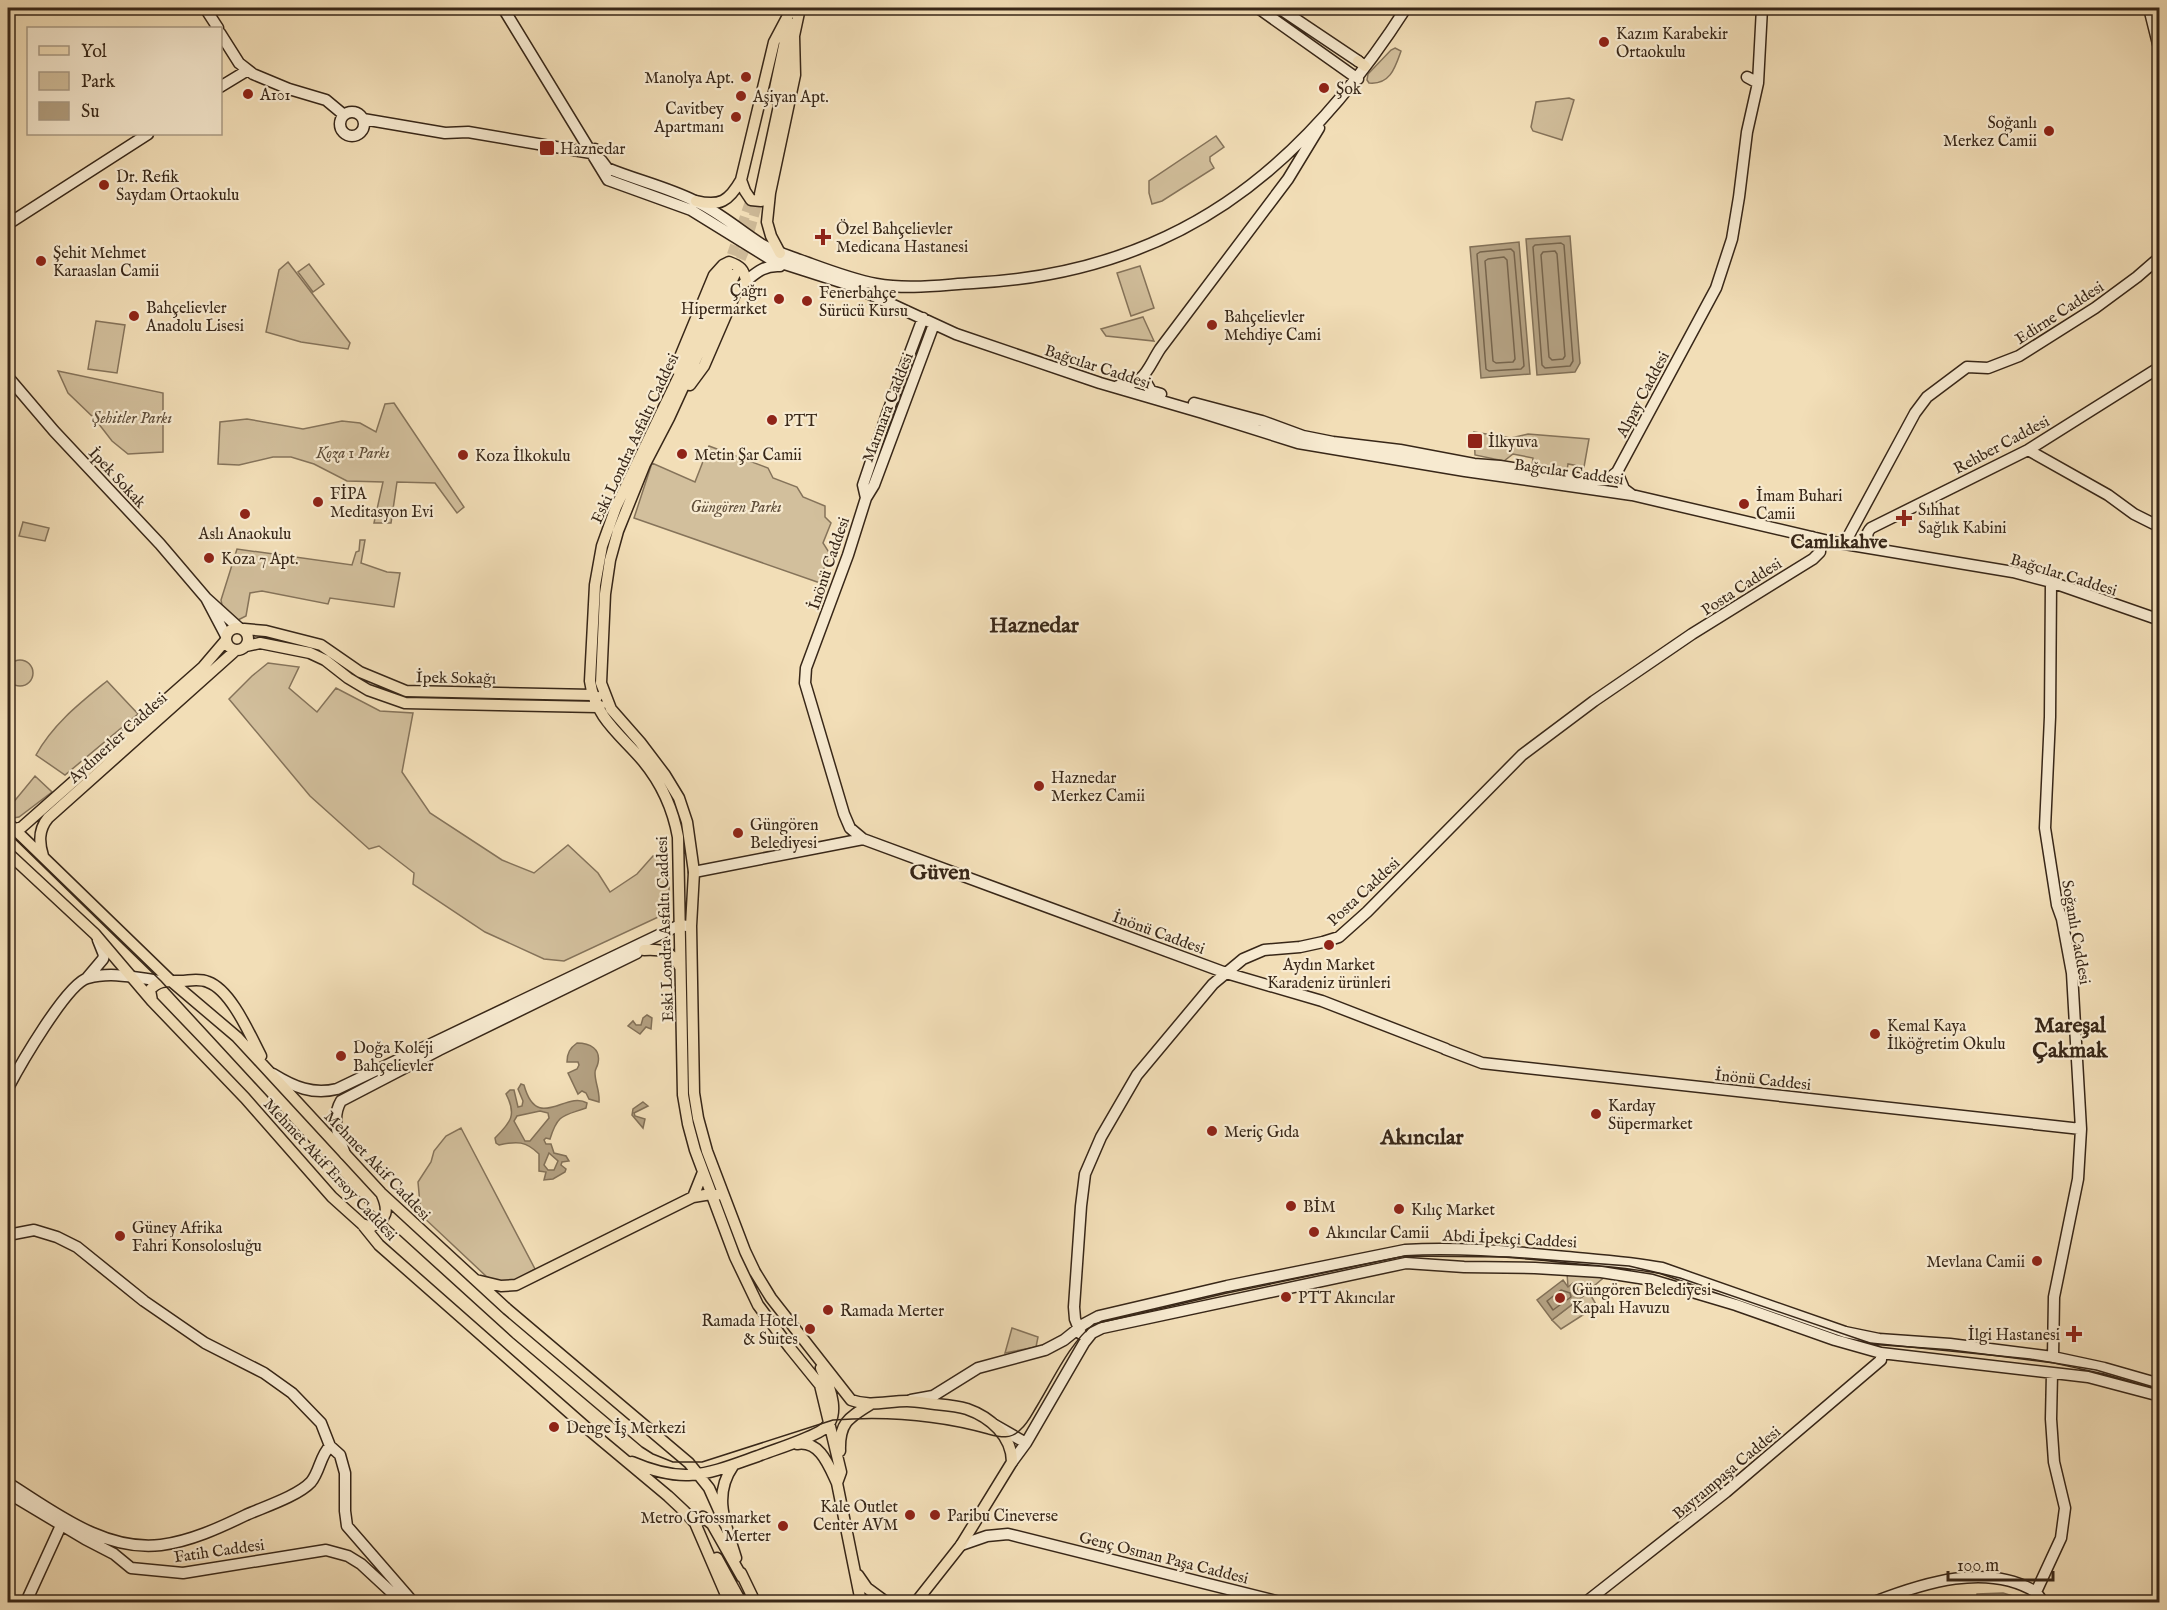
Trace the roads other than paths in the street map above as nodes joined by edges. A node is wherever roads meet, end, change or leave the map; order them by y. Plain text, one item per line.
1 (205, 8) edge
2 (503, 8) edge
3 (511, 8) edge
4 (792, 8) edge
5 (800, 8) edge
6 (1258, 8) edge
7 (1279, 8) edge
8 (1406, 8) edge
9 (1762, 8) edge
10 (2149, 8) edge
11 (217, 27) edge
12 (222, 36) edge
13 (2160, 52) edge
14 (1362, 64) junction
15 (248, 70) junction
16 (1747, 77) dead end
17 (1358, 79) junction
18 (1758, 83) junction
19 (222, 86) edge
20 (1332, 108) junction
21 (344, 115) junction
22 (363, 119) junction
23 (146, 135) edge
24 (593, 151) junction
25 (1263, 175) junction
26 (1288, 179) junction
27 (741, 180) junction
28 (761, 193) junction
29 (696, 201) junction
30 (8, 224) edge
31 (780, 253) junction
32 (2160, 256) edge
33 (786, 266) junction
34 (731, 271) tunnel mouth
35 (746, 281) junction
36 (915, 288) junction
37 (911, 312) junction
38 (923, 318) junction
39 (934, 324) junction
40 (2160, 367) edge
41 (8, 376) edge
42 (1143, 377) junction
43 (1112, 387) junction
44 (673, 400) junction
45 (2028, 450) junction
46 (1617, 472) junction
47 (1632, 495) junction
48 (866, 498) junction
49 (2160, 527) edge
50 (1812, 537) junction
51 (1842, 543) junction
52 (1871, 547) junction
53 (2051, 582) junction
54 (206, 598) junction
55 (2160, 620) edge
56 (241, 628) junction
57 (226, 638) junction
58 (241, 648) junction
59 (590, 681) junction
60 (573, 695) junction
61 (592, 695) junction
62 (608, 702) junction
63 (597, 707) junction
64 (11, 826) edge
65 (862, 839) junction
66 (8, 852) edge
67 (43, 857) junction
68 (694, 872) junction
69 (684, 928) junction
70 (95, 934) junction
71 (644, 950) junction
72 (681, 968) junction
73 (1226, 973) junction
74 (130, 975) junction
75 (87, 978) junction
76 (166, 981) junction
77 (152, 1001) junction
78 (270, 1072) junction
79 (8, 1088) edge
80 (2081, 1130) junction
81 (346, 1157) junction
82 (704, 1172) junction
83 (381, 1193) junction
84 (711, 1194) junction
85 (724, 1196) junction
86 (693, 1197) junction
87 (362, 1224) junction
88 (8, 1235) edge
89 (474, 1280) junction
90 (1078, 1329) junction
91 (1090, 1336) junction
92 (809, 1346) junction
93 (1881, 1357) junction
94 (2053, 1357) junction
95 (2052, 1373) junction
96 (2160, 1384) edge
97 (2160, 1396) edge
98 (908, 1400) junction
99 (871, 1404) junction
100 (829, 1425) junction
101 (995, 1425) junction
102 (1026, 1443) junction
103 (788, 1445) junction
104 (330, 1446) junction
105 (621, 1457) junction
106 (1012, 1462) junction
107 (733, 1466) junction
108 (700, 1475) junction
109 (839, 1478) junction
110 (8, 1483) edge
111 (8, 1493) edge
112 (63, 1521) junction
113 (695, 1524) junction
114 (725, 1524) junction
115 (961, 1545) junction
116 (365, 1547) junction
117 (352, 1558) junction
118 (856, 1572) junction
119 (742, 1578) junction
120 (2036, 1592) junction
121 (26, 1602) edge
122 (402, 1602) edge
123 (413, 1602) edge
124 (729, 1602) edge
125 (741, 1602) edge
126 (754, 1602) edge
127 (854, 1602) edge
128 (861, 1602) edge
129 (886, 1602) edge
130 (916, 1602) edge
131 (1280, 1602) edge
132 (1586, 1602) edge
133 (1874, 1602) edge
134 (2043, 1602) edge

1 - 11 main road
2 - 24 main road
3 - 24 main road
4 - 27 main road
4 - 28 main road
5 - 28 main road
6 - 17 main road
7 - 14 main road
8 - 14 main road
9 - 18 main road, Alpay Caddesi
10 - 13 main road
12 - 15 main road
14 - 17 main road
15 - 19 main road
15 - 21 main road
16 - 18 main road
17 - 20 main road
18 - 46 main road, Alpay Caddesi
20 - 25 main road
20 - 26 main road
21 - 22 main road
21 - 22 main road
22 - 24 main road
23 - 30 main road
24 - 29 main road
24 - 33 main road, Bağcılar Caddesi
25 - 26 main road
25 - 36 main road
26 - 42 main road
27 - 28 main road
27 - 29 main road
28 - 31 main road
29 - 31 main road
31 - 36 main road
32 - 51 main road, Edirne Caddesi
33 - 35 main road
33 - 37 main road, Bağcılar Caddesi
34 - 44 main road, Eski Londra Asfaltı Caddesi
35 - 44 main road
35 - 44 main road
36 - 37 main road
37 - 38 main road, Bağcılar Caddesi
38 - 39 main road, Bağcılar Caddesi
38 - 48 main road
39 - 43 main road, Bağcılar Caddesi
39 - 48 main road, Marmara Caddesi
40 - 45 main road, Rehber Caddesi
41 - 54 main road, İpek Sokak
42 - 43 main road
42 - 46 main road
43 - 47 main road, Bağcılar Caddesi
44 - 59 main road, Eski Londra Asfaltı Caddesi
44 - 62 main road, Eski Londra Asfaltı Caddesi
45 - 49 main road
45 - 52 main road, Rehber Caddesi
46 - 47 main road
47 - 50 main road, Bağcılar Caddesi
48 - 65 main road, İnönü Caddesi
50 - 51 main road, Bağcılar Caddesi
50 - 73 main road, Posta Caddesi
51 - 52 main road, Bağcılar Caddesi
52 - 53 main road, Bağcılar Caddesi
53 - 55 main road, Bağcılar Caddesi
53 - 80 main road, Soğanlı Caddesi
54 - 56 main road
54 - 57 main road
56 - 57 main road
56 - 58 main road
56 - 60 main road, İpek Sokağı
57 - 58 main road
57 - 64 main road, Aydınerler Caddesi
58 - 63 main road
58 - 67 main road, Aydınerler Caddesi
59 - 60 main road
59 - 61 main road, Eski Londra Asfaltı Caddesi
60 - 61 main road, İpek Sokağı
61 - 62 main road, İpek Sokağı
61 - 63 main road, Eski Londra Asfaltı Caddesi
62 - 63 main road
62 - 68 main road, Eski Londra Asfaltı Caddesi
63 - 69 main road, Eski Londra Asfaltı Caddesi
64 - 67 main road, Mehmet Akif Caddesi
65 - 68 main road
65 - 73 main road, İnönü Caddesi
66 - 70 main road, Mehmet Akif Ersoy Caddesi
67 - 76 main road, Mehmet Akif Caddesi
68 - 69 main road, Eski Londra Asfaltı Caddesi
69 - 71 main road
69 - 72 main road, Eski Londra Asfaltı Caddesi
69 - 78 main road
69 - 85 main road, Eski Londra Asfaltı Caddesi
70 - 74 main road, Mehmet Akif Ersoy Caddesi
70 - 75 main road
71 - 72 main road
71 - 81 main road
72 - 82 main road, Eski Londra Asfaltı Caddesi
73 - 80 main road, İnönü Caddesi
73 - 90 main road, Posta Caddesi
74 - 75 main road
74 - 76 main road
74 - 77 main road, Mehmet Akif Ersoy Caddesi
75 - 79 main road
76 - 77 main road
76 - 78 main road, Mehmet Akif Caddesi
76 - 78 main road
77 - 87 main road, Mehmet Akif Ersoy Caddesi
78 - 81 main road, Mehmet Akif Caddesi
80 - 94 main road, Soğanlı Caddesi
81 - 83 main road, Mehmet Akif Caddesi
82 - 84 main road, Eski Londra Asfaltı Caddesi
82 - 86 main road
83 - 87 main road
83 - 89 main road, Mehmet Akif Caddesi
84 - 85 main road
84 - 86 main road
84 - 100 main road, Eski Londra Asfaltı Caddesi
85 - 92 main road, Eski Londra Asfaltı Caddesi
86 - 89 main road
87 - 105 main road, Mehmet Akif Ersoy Caddesi
88 - 104 main road
89 - 108 main road, Mehmet Akif Caddesi
90 - 91 main road
90 - 94 main road, Abdi İpekçi Caddesi
90 - 98 main road, Abdi İpekçi Caddesi
91 - 93 main road, Abdi İpekçi Caddesi
91 - 102 main road
92 - 99 main road, Eski Londra Asfaltı Caddesi
92 - 100 main road
93 - 95 main road, Abdi İpekçi Caddesi
93 - 132 main road, Bayrampaşa Caddesi
94 - 96 main road, Abdi İpekçi Caddesi
95 - 97 main road, Abdi İpekçi Caddesi
95 - 120 main road
98 - 99 main road
98 - 101 main road
99 - 109 main road
100 - 103 main road
100 - 109 main road, Eski Londra Asfaltı Caddesi
101 - 102 main road
101 - 106 main road
102 - 106 main road
103 - 107 main road
103 - 109 main road
104 - 112 main road, Fatih Caddesi
104 - 116 main road
105 - 108 main road
105 - 113 main road, Mehmet Akif Ersoy Caddesi
106 - 115 main road
107 - 108 main road
107 - 114 main road
108 - 114 main road, Mehmet Akif Caddesi
109 - 118 main road, Eski Londra Asfaltı Caddesi
110 - 112 main road, Fatih Caddesi
111 - 112 main road, Fatih Caddesi
112 - 117 main road, Fatih Caddesi
112 - 121 main road
113 - 119 main road
113 - 124 main road, Mehmet Akif Ersoy Caddesi
113 - 125 main road
114 - 119 main road
115 - 130 main road
115 - 131 main road, Genç Osman Paşa Caddesi
116 - 117 main road
116 - 123 main road
117 - 122 main road, Fatih Caddesi
118 - 127 main road
118 - 128 main road, Eski Londra Asfaltı Caddesi
118 - 129 main road
119 - 126 main road
120 - 133 main road
120 - 134 main road

